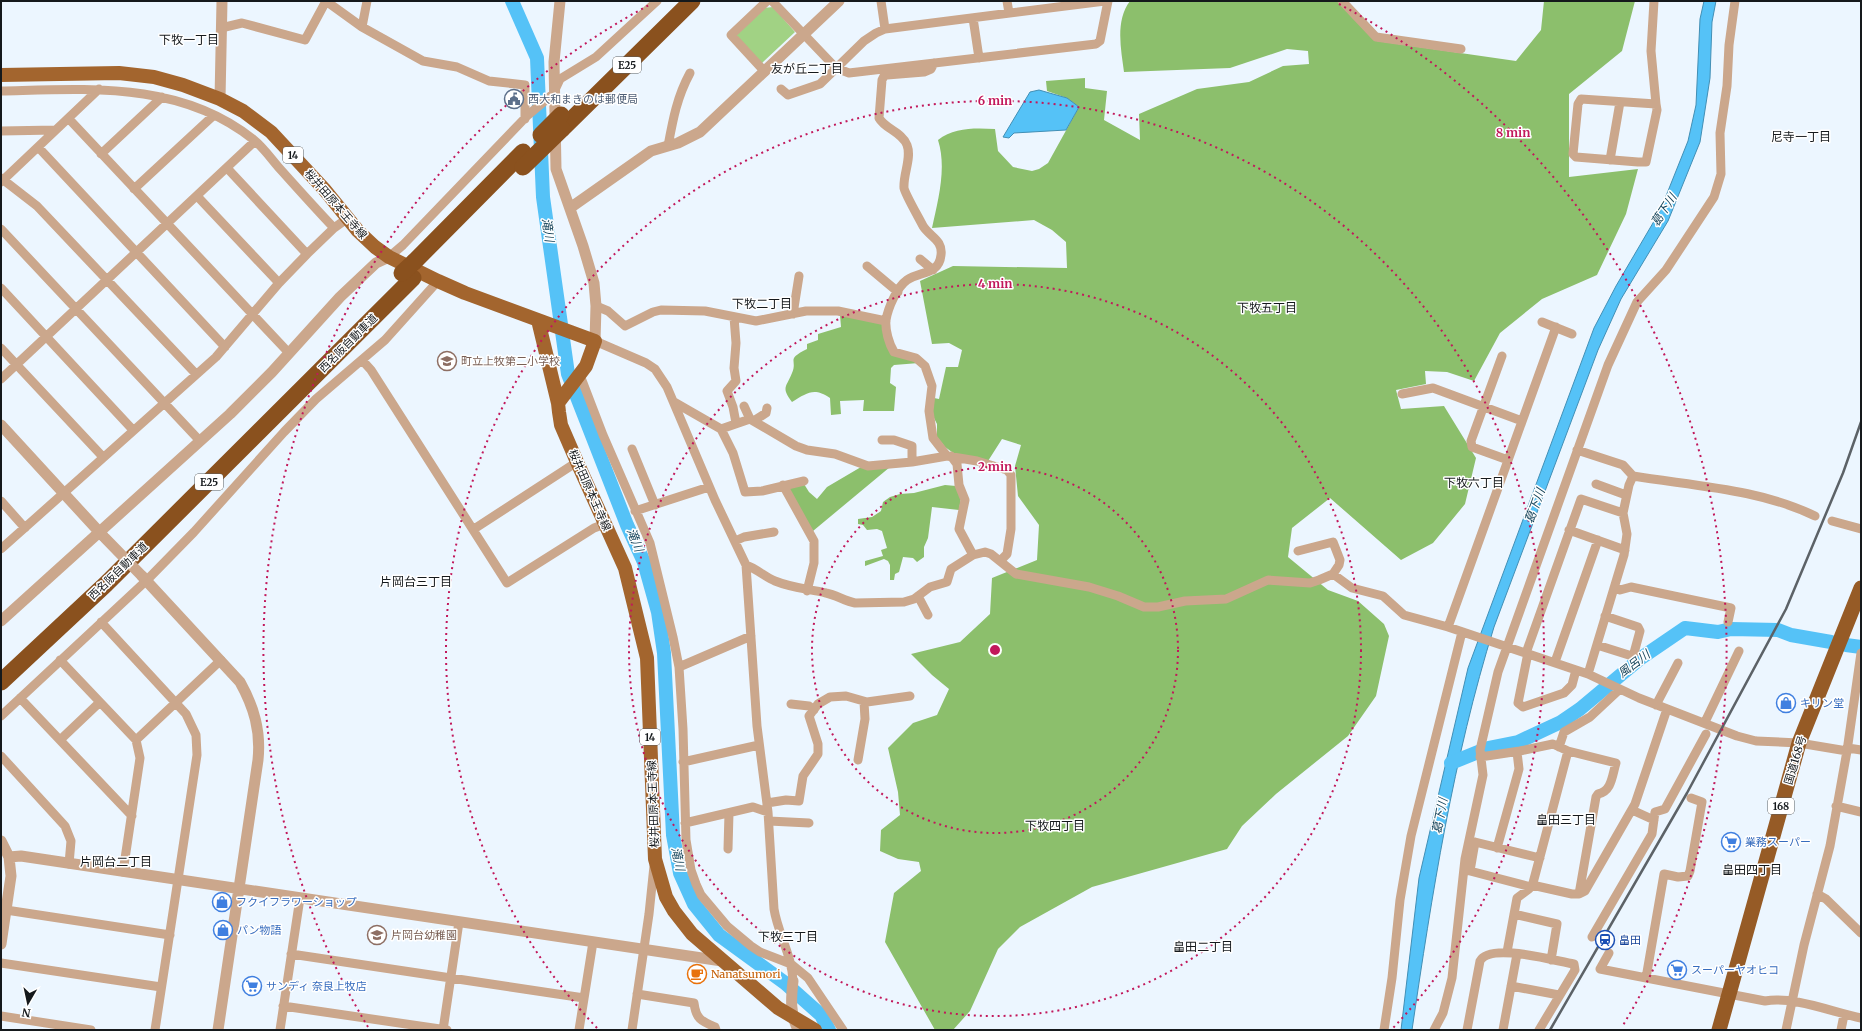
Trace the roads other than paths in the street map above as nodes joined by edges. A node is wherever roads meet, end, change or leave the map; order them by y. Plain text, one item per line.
1 (222, 1) edge
2 (326, 1) edge
3 (367, 1) edge
4 (560, 1) edge
5 (656, 1) edge
6 (676, 1) edge
7 (692, 1) edge
8 (767, 1) edge
9 (772, 1) edge
10 (839, 1) edge
11 (881, 1) edge
12 (1007, 1) edge
13 (1106, 1) edge
14 (1342, 1) edge
15 (1654, 1) edge
16 (1735, 1) edge
17 (1009, 13) junction
18 (973, 18) junction
19 (362, 27) junction
20 (221, 28) junction
21 (885, 29) junction
22 (803, 35) junction
23 (1461, 49) dead end
24 (979, 58) junction
25 (934, 63) junction
26 (836, 68) junction
27 (765, 72) junction
28 (690, 73) dead end
29 (1, 75) edge
30 (99, 89) junction
31 (782, 89) dead end
32 (1, 91) edge
33 (553, 94) junction
34 (162, 97) junction
35 (220, 99) junction
36 (1620, 102) junction
37 (1656, 104) junction
38 (214, 115) junction
39 (527, 117) junction
40 (69, 119) junction
41 (561, 122) junction
42 (56, 130) junction
43 (1, 131) edge
44 (255, 141) junction
45 (38, 146) junction
46 (668, 146) junction
47 (102, 154) junction
48 (1610, 160) junction
49 (227, 168) junction
50 (2, 180) edge
51 (134, 189) junction
52 (197, 196) junction
53 (570, 208) junction
54 (348, 218) junction
55 (167, 225) junction
56 (334, 228) junction
57 (1, 229) edge
58 (137, 252) junction
59 (307, 254) junction
60 (389, 257) junction
61 (920, 259) dead end
62 (867, 266) dead end
63 (413, 270) junction
64 (933, 270) junction
65 (799, 276) dead end
66 (107, 280) junction
67 (438, 281) junction
68 (279, 283) junction
69 (1, 288) edge
70 (898, 292) junction
71 (596, 306) junction
72 (77, 308) junction
73 (793, 314) junction
74 (252, 315) junction
75 (734, 317) junction
76 (886, 321) junction
77 (544, 322) junction
78 (1542, 322) dead end
79 (1556, 328) junction
80 (1572, 334) dead end
81 (47, 337) junction
82 (596, 341) junction
83 (225, 347) junction
84 (1, 348) edge
85 (288, 352) junction
86 (1502, 356) dead end
87 (362, 360) junction
88 (17, 365) junction
89 (196, 374) junction
90 (580, 375) junction
91 (1, 379) edge
92 (1402, 394) dead end
93 (561, 399) junction
94 (165, 402) junction
95 (674, 402) junction
96 (744, 406) dead end
97 (1483, 407) junction
98 (767, 408) dead end
99 (752, 420) junction
100 (1522, 421) junction
101 (736, 423) junction
102 (1, 425) edge
103 (721, 429) junction
104 (133, 430) junction
105 (882, 440) dead end
106 (200, 441) junction
107 (632, 449) dead end
108 (1577, 450) junction
109 (949, 456) junction
110 (103, 457) junction
111 (1508, 460) junction
112 (577, 462) junction
113 (912, 462) junction
114 (1633, 476) junction
115 (804, 481) dead end
116 (1596, 484) dead end
117 (783, 485) junction
118 (709, 487) junction
119 (64, 493) junction
120 (1626, 495) junction
121 (1, 501) edge
122 (655, 505) junction
123 (635, 511) junction
124 (1623, 513) junction
125 (1816, 516) dead end
126 (1832, 521) dead end
127 (605, 524) junction
128 (25, 528) junction
129 (1861, 528) edge
130 (474, 529) junction
131 (1569, 530) junction
132 (774, 532) dead end
133 (102, 535) junction
134 (1598, 540) junction
135 (735, 541) junction
136 (1, 549) edge
137 (1624, 550) junction
138 (1298, 551) dead end
139 (973, 555) junction
140 (1000, 561) junction
141 (746, 565) junction
142 (1333, 574) junction
143 (144, 578) junction
144 (1614, 588) junction
145 (1861, 588) edge
146 (807, 591) junction
147 (918, 596) junction
148 (928, 615) dead end
149 (1605, 616) junction
150 (1, 621) edge
151 (101, 622) junction
152 (1728, 622) dead end
153 (1448, 627) junction
154 (1462, 632) junction
155 (751, 636) junction
156 (1596, 645) junction
157 (1508, 646) junction
158 (1739, 652) dead end
159 (1527, 653) junction
160 (1861, 653) edge
161 (60, 660) junction
162 (221, 660) junction
163 (1555, 662) junction
164 (1678, 663) dead end
165 (679, 667) junction
166 (1, 668) edge
167 (1576, 670) junction
168 (1588, 674) junction
169 (1, 682) edge
170 (1620, 688) junction
171 (910, 696) dead end
172 (20, 698) junction
173 (100, 702) junction
174 (864, 702) junction
175 (175, 703) junction
176 (791, 704) dead end
177 (1656, 705) junction
178 (1667, 709) junction
179 (814, 710) junction
180 (1, 716) edge
181 (1705, 722) junction
182 (1706, 734) dead end
183 (60, 740) junction
184 (136, 740) junction
185 (1799, 743) junction
186 (759, 745) junction
187 (1564, 749) junction
188 (1848, 750) junction
189 (1861, 750) edge
190 (1517, 752) junction
191 (1, 756) edge
192 (1480, 757) junction
193 (858, 760) dead end
194 (683, 762) junction
195 (1691, 798) dead end
196 (1836, 806) junction
197 (1632, 810) junction
198 (768, 812) junction
199 (1861, 812) edge
200 (729, 813) junction
201 (132, 816) junction
202 (1654, 820) junction
203 (685, 823) junction
204 (809, 823) dead end
205 (1, 841) edge
206 (1497, 848) junction
207 (728, 849) dead end
208 (5, 858) edge
209 (1540, 858) junction
210 (655, 859) junction
211 (69, 864) junction
212 (123, 872) junction
213 (178, 879) junction
214 (1531, 886) junction
215 (239, 889) junction
216 (1579, 894) junction
217 (1817, 894) junction
218 (300, 898) junction
219 (5, 903) edge
220 (1514, 914) junction
221 (459, 922) junction
222 (1861, 933) edge
223 (170, 935) junction
224 (1592, 937) dead end
225 (593, 942) junction
226 (1, 944) edge
227 (644, 950) junction
228 (1506, 952) junction
229 (1609, 953) dead end
230 (291, 954) junction
231 (1517, 954) junction
232 (1551, 960) junction
233 (722, 961) junction
234 (1, 963) edge
235 (791, 964) junction
236 (451, 977) junction
237 (1646, 978) junction
238 (793, 980) joint
239 (1511, 986) junction
240 (161, 987) junction
241 (637, 994) junction
242 (1730, 994) junction
243 (1558, 995) junction
244 (584, 998) junction
245 (1792, 1002) junction
246 (283, 1006) junction
247 (1844, 1015) junction
248 (1, 1016) edge
249 (1861, 1018) edge
250 (802, 1023) edge
251 (91, 1030) edge
252 (155, 1030) edge
253 (218, 1030) edge
254 (280, 1030) edge
255 (444, 1030) edge
256 (579, 1030) edge
257 (632, 1030) edge
258 (716, 1030) edge
259 (843, 1030) edge
260 (1384, 1030) edge
261 (1434, 1030) edge
262 (1467, 1030) edge
263 (1503, 1030) edge
264 (1538, 1030) edge
265 (1719, 1030) edge
266 (1786, 1030) edge
267 (1841, 1030) edge

1 - 20 street
2 - 19 street
2 - 20 street
3 - 19 street
4 - 33 street
5 - 33 street
6 - 41 highway, 西名阪自動車道 / E25
7 - 41 highway, 西名阪自動車道 / E25
8 - 27 street
9 - 22 street
10 - 22 street
11 - 21 street
12 - 17 street
13 - 17 street
13 - 24 street
14 - 23 street
15 - 37 street
16 - 108 street
17 - 18 street
18 - 21 street
18 - 24 street
19 - 39 street
20 - 35 street
21 - 26 street
22 - 26 street
22 - 27 street
24 - 25 street
25 - 26 street
25 - 64 street
26 - 31 street
27 - 46 street
28 - 46 street
29 - 35 main road, 桜井田原本王寺線 / 14
30 - 32 street
30 - 34 street
30 - 40 street
33 - 39 street
33 - 53 street
34 - 38 street
34 - 47 street
35 - 54 main road, 桜井田原本王寺線 / 14
36 - 37 street
36 - 48 street
36 - 48 street
37 - 48 street
38 - 44 street
38 - 51 street
39 - 60 street
40 - 42 street
40 - 47 street
41 - 63 highway, 西名阪自動車道 / E25, bridge
42 - 43 street
42 - 45 street
44 - 49 street
44 - 56 street
45 - 50 street
45 - 58 street
46 - 53 street
47 - 51 street
49 - 52 street
49 - 59 street
50 - 66 street
51 - 55 street
52 - 55 street
52 - 68 street
53 - 71 street
54 - 56 street
54 - 60 main road, 桜井田原本王寺線 / 14
55 - 58 street
55 - 74 street
56 - 59 street
57 - 72 street
58 - 66 street
58 - 83 street
59 - 68 street
60 - 67 main road, 桜井田原本王寺線 / 14
60 - 85 street
61 - 64 street
62 - 70 street
63 - 166 highway, 西名阪自動車道 / E25
63 - 169 highway, 西名阪自動車道 / E25
64 - 70 street
65 - 73 street
66 - 72 street
66 - 89 street
67 - 77 main road, 桜井田原本王寺線 / 14
67 - 87 street
68 - 74 street
69 - 81 street
70 - 76 street
71 - 75 street
71 - 82 street
72 - 81 street
72 - 94 street
73 - 75 street
73 - 76 street
74 - 83 street
74 - 85 street
75 - 101 street
76 - 109 street
77 - 82 main road, 桜井田原本王寺線 / 14
77 - 93 main road, 桜井田原本王寺線 / 14
78 - 79 street
79 - 80 street
79 - 100 street
81 - 88 street
81 - 104 street
82 - 90 main road
82 - 95 street
83 - 89 street
84 - 88 street
85 - 106 street
86 - 97 street
87 - 130 street
87 - 143 street
88 - 91 street
88 - 110 street
89 - 94 street
90 - 93 main road
90 - 123 street
92 - 97 street
93 - 112 main road, 桜井田原本王寺線 / 14
94 - 104 street
94 - 106 street
95 - 103 street
95 - 118 street
96 - 99 street
97 - 100 street
97 - 111 street
98 - 99 street
99 - 101 street
99 - 113 street
100 - 111 street
101 - 103 street
102 - 119 street
103 - 117 street
104 - 110 street
105 - 113 street
106 - 133 street
107 - 122 street
108 - 114 street
108 - 157 street
109 - 113 street
109 - 139 street
109 - 140 street
110 - 119 street
111 - 153 street
112 - 127 main road, 桜井田原本王寺線 / 14
112 - 130 street
114 - 120 street
114 - 125 street
115 - 117 street
116 - 120 street
117 - 146 street
118 - 122 street
118 - 135 street
119 - 128 street
119 - 133 street
120 - 124 street
121 - 128 street
122 - 123 street
123 - 165 street
124 - 131 street
124 - 137 street
126 - 129 street
127 - 130 street
127 - 210 main road, 桜井田原本王寺線 / 14
128 - 136 street
131 - 134 street
131 - 159 street
132 - 135 street
133 - 143 street, bridge
133 - 150 street
134 - 137 street
134 - 163 street
135 - 141 street
137 - 144 street
138 - 142 street
139 - 140 street
139 - 147 street
140 - 142 street
141 - 146 street
141 - 155 street
142 - 153 street
143 - 151 street
143 - 162 street
144 - 149 street
144 - 152 street
145 - 185 highway, 国道168号 / 168
146 - 147 street
147 - 148 street
149 - 156 street
149 - 156 street
151 - 161 street
151 - 175 street
153 - 154 street
154 - 157 street
154 - 260 street
155 - 165 street
155 - 186 street
156 - 168 street
157 - 159 street
157 - 192 street
158 - 181 street
159 - 163 street
159 - 167 street
160 - 188 street
161 - 172 street
161 - 173 street
162 - 175 street
162 - 215 street
163 - 167 street
164 - 177 street
165 - 194 street
167 - 168 street
168 - 170 street
170 - 177 street
170 - 187 street
171 - 174 street
172 - 180 street
172 - 183 street
173 - 183 street
173 - 184 street
174 - 179 street
174 - 193 street
175 - 184 street
175 - 213 street
176 - 179 street
177 - 178 street
178 - 181 street
178 - 197 street
179 - 198 street
181 - 185 street
182 - 202 street
183 - 201 street
184 - 201 street
185 - 188 street
185 - 242 highway, 国道168号 / 168
186 - 194 street
186 - 198 street
187 - 190 street
187 - 209 street
187 - 216 street
188 - 189 street
188 - 196 street
190 - 192 street
190 - 206 street
191 - 211 street
192 - 261 street
194 - 203 street
195 - 237 street
196 - 199 street
196 - 217 street
197 - 202 street
197 - 216 street
198 - 200 street
198 - 204 street
198 - 235 street
200 - 203 street
200 - 207 street
201 - 212 street
202 - 224 street
203 - 235 street
205 - 208 street
206 - 209 street
206 - 214 street
208 - 211 street
208 - 219 street
209 - 214 street
210 - 227 street
210 - 233 main road, 桜井田原本王寺線 / 14
211 - 212 street
212 - 213 street
213 - 215 street
213 - 223 street
214 - 216 street
214 - 220 street
215 - 218 street
215 - 253 street
217 - 222 street
217 - 245 street
218 - 221 street
218 - 230 street
219 - 223 street
219 - 226 street
220 - 228 street
220 - 232 street
221 - 225 street
221 - 236 street
223 - 240 street
225 - 227 street
225 - 244 street
227 - 233 street
227 - 241 street
228 - 231 street
228 - 262 street
229 - 237 street
230 - 236 street
230 - 246 street
231 - 232 street
231 - 239 street
232 - 243 street
233 - 250 main road, 桜井田原本王寺線 / 14
234 - 240 street
235 - 238 street
235 - 259 street
236 - 244 street
236 - 255 street
237 - 242 street
238 - 250 street
239 - 243 street
239 - 263 street
240 - 252 street
241 - 257 street
241 - 258 street
242 - 245 street
242 - 265 highway, 国道168号 / 168
243 - 264 street
244 - 256 street
245 - 247 street
245 - 266 street
246 - 254 street
246 - 255 street
247 - 249 street
247 - 267 street
248 - 251 street

